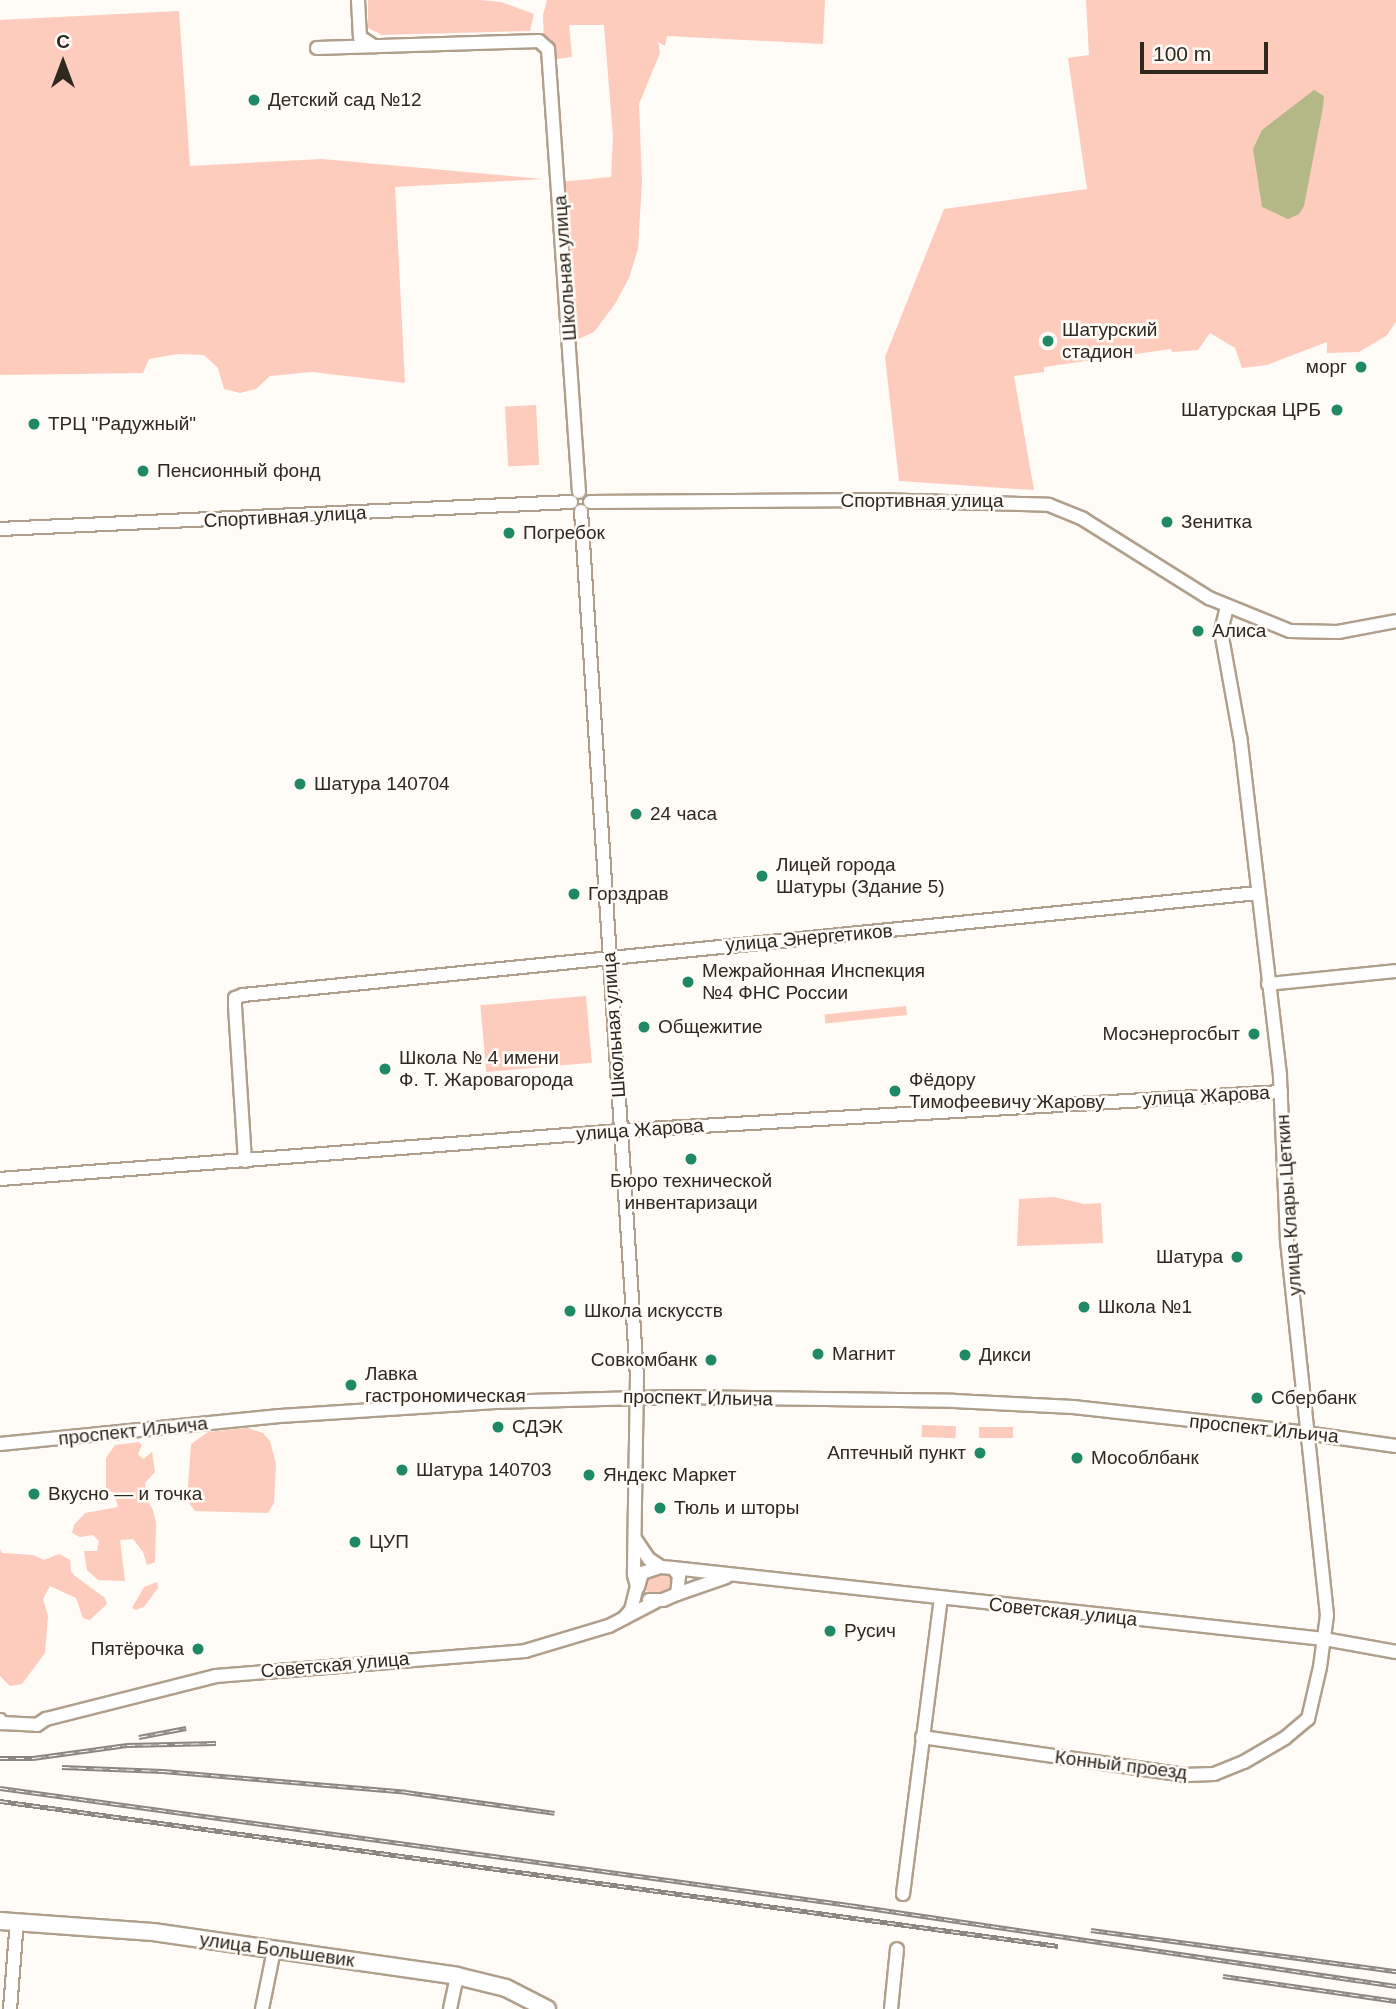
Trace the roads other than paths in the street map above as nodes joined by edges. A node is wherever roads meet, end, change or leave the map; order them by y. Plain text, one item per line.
1 (358, 0) edge
2 (317, 48) dead end
3 (377, 48) junction
4 (580, 502) junction
5 (0, 529) edge
6 (1227, 607) junction
7 (1396, 621) edge
8 (1258, 893) junction
9 (609, 957) junction
10 (1396, 971) edge
11 (1268, 984) junction
12 (1281, 1091) junction
13 (622, 1130) junction
14 (246, 1161) junction
15 (0, 1180) edge
16 (638, 1398) junction
17 (1310, 1433) junction
18 (0, 1444) edge
19 (1396, 1446) edge
20 (636, 1539) junction
21 (667, 1568) junction
22 (729, 1576) junction
23 (637, 1586) junction
24 (677, 1594) junction
25 (941, 1599) junction
26 (655, 1602) junction
27 (624, 1618) junction
28 (1324, 1640) junction
29 (1396, 1652) edge
30 (0, 1720) edge
31 (922, 1737) junction
32 (903, 1894) dead end
33 (0, 1920) edge
34 (18, 1921) junction
35 (897, 1949) dead end
36 (274, 1950) junction
37 (457, 1976) junction
38 (10, 2009) edge
39 (262, 2009) edge
40 (450, 2009) edge
41 (547, 2009) edge
42 (891, 2009) edge

1 - 3 street
2 - 3 street
3 - 4 street, Школьная улица
4 - 5 street, Спортивная улица
4 - 6 street, Спортивная улица
4 - 9 street, Школьная улица
6 - 7 street, Спортивная улица
6 - 8 street, улица Клары Цеткин
8 - 9 street, улица Энергетиков
8 - 11 street, улица Клары Цеткин
9 - 13 street, Школьная улица
9 - 14 street, улица Энергетиков
10 - 11 street
11 - 12 street, улица Клары Цеткин
12 - 13 street, улица Жарова
12 - 17 street, улица Клары Цеткин
13 - 14 street, улица Жарова
13 - 16 street, Школьная улица
14 - 15 street, улица Жарова
16 - 17 street, проспект Ильича
16 - 18 street, проспект Ильича
16 - 20 street, Школьная улица
17 - 19 street, проспект Ильича
17 - 28 street, улица Клары Цеткин
20 - 21 street
20 - 23 street, Школьная улица
21 - 22 street, Советская улица
21 - 23 street
21 - 24 street
22 - 24 street, Советская улица
22 - 25 street, Советская улица
23 - 26 street
23 - 27 street
24 - 26 street
25 - 28 street, Советская улица
25 - 31 street
26 - 27 street, Советская улица
27 - 30 street, Советская улица
28 - 29 street, Советская улица
28 - 31 street, Конный проезд
31 - 32 street
33 - 34 main road, улица Большевик
34 - 36 main road, улица Большевик
34 - 38 street
35 - 42 street
36 - 37 main road, улица Большевик
36 - 39 street
37 - 40 street
37 - 41 main road, улица Большевик

